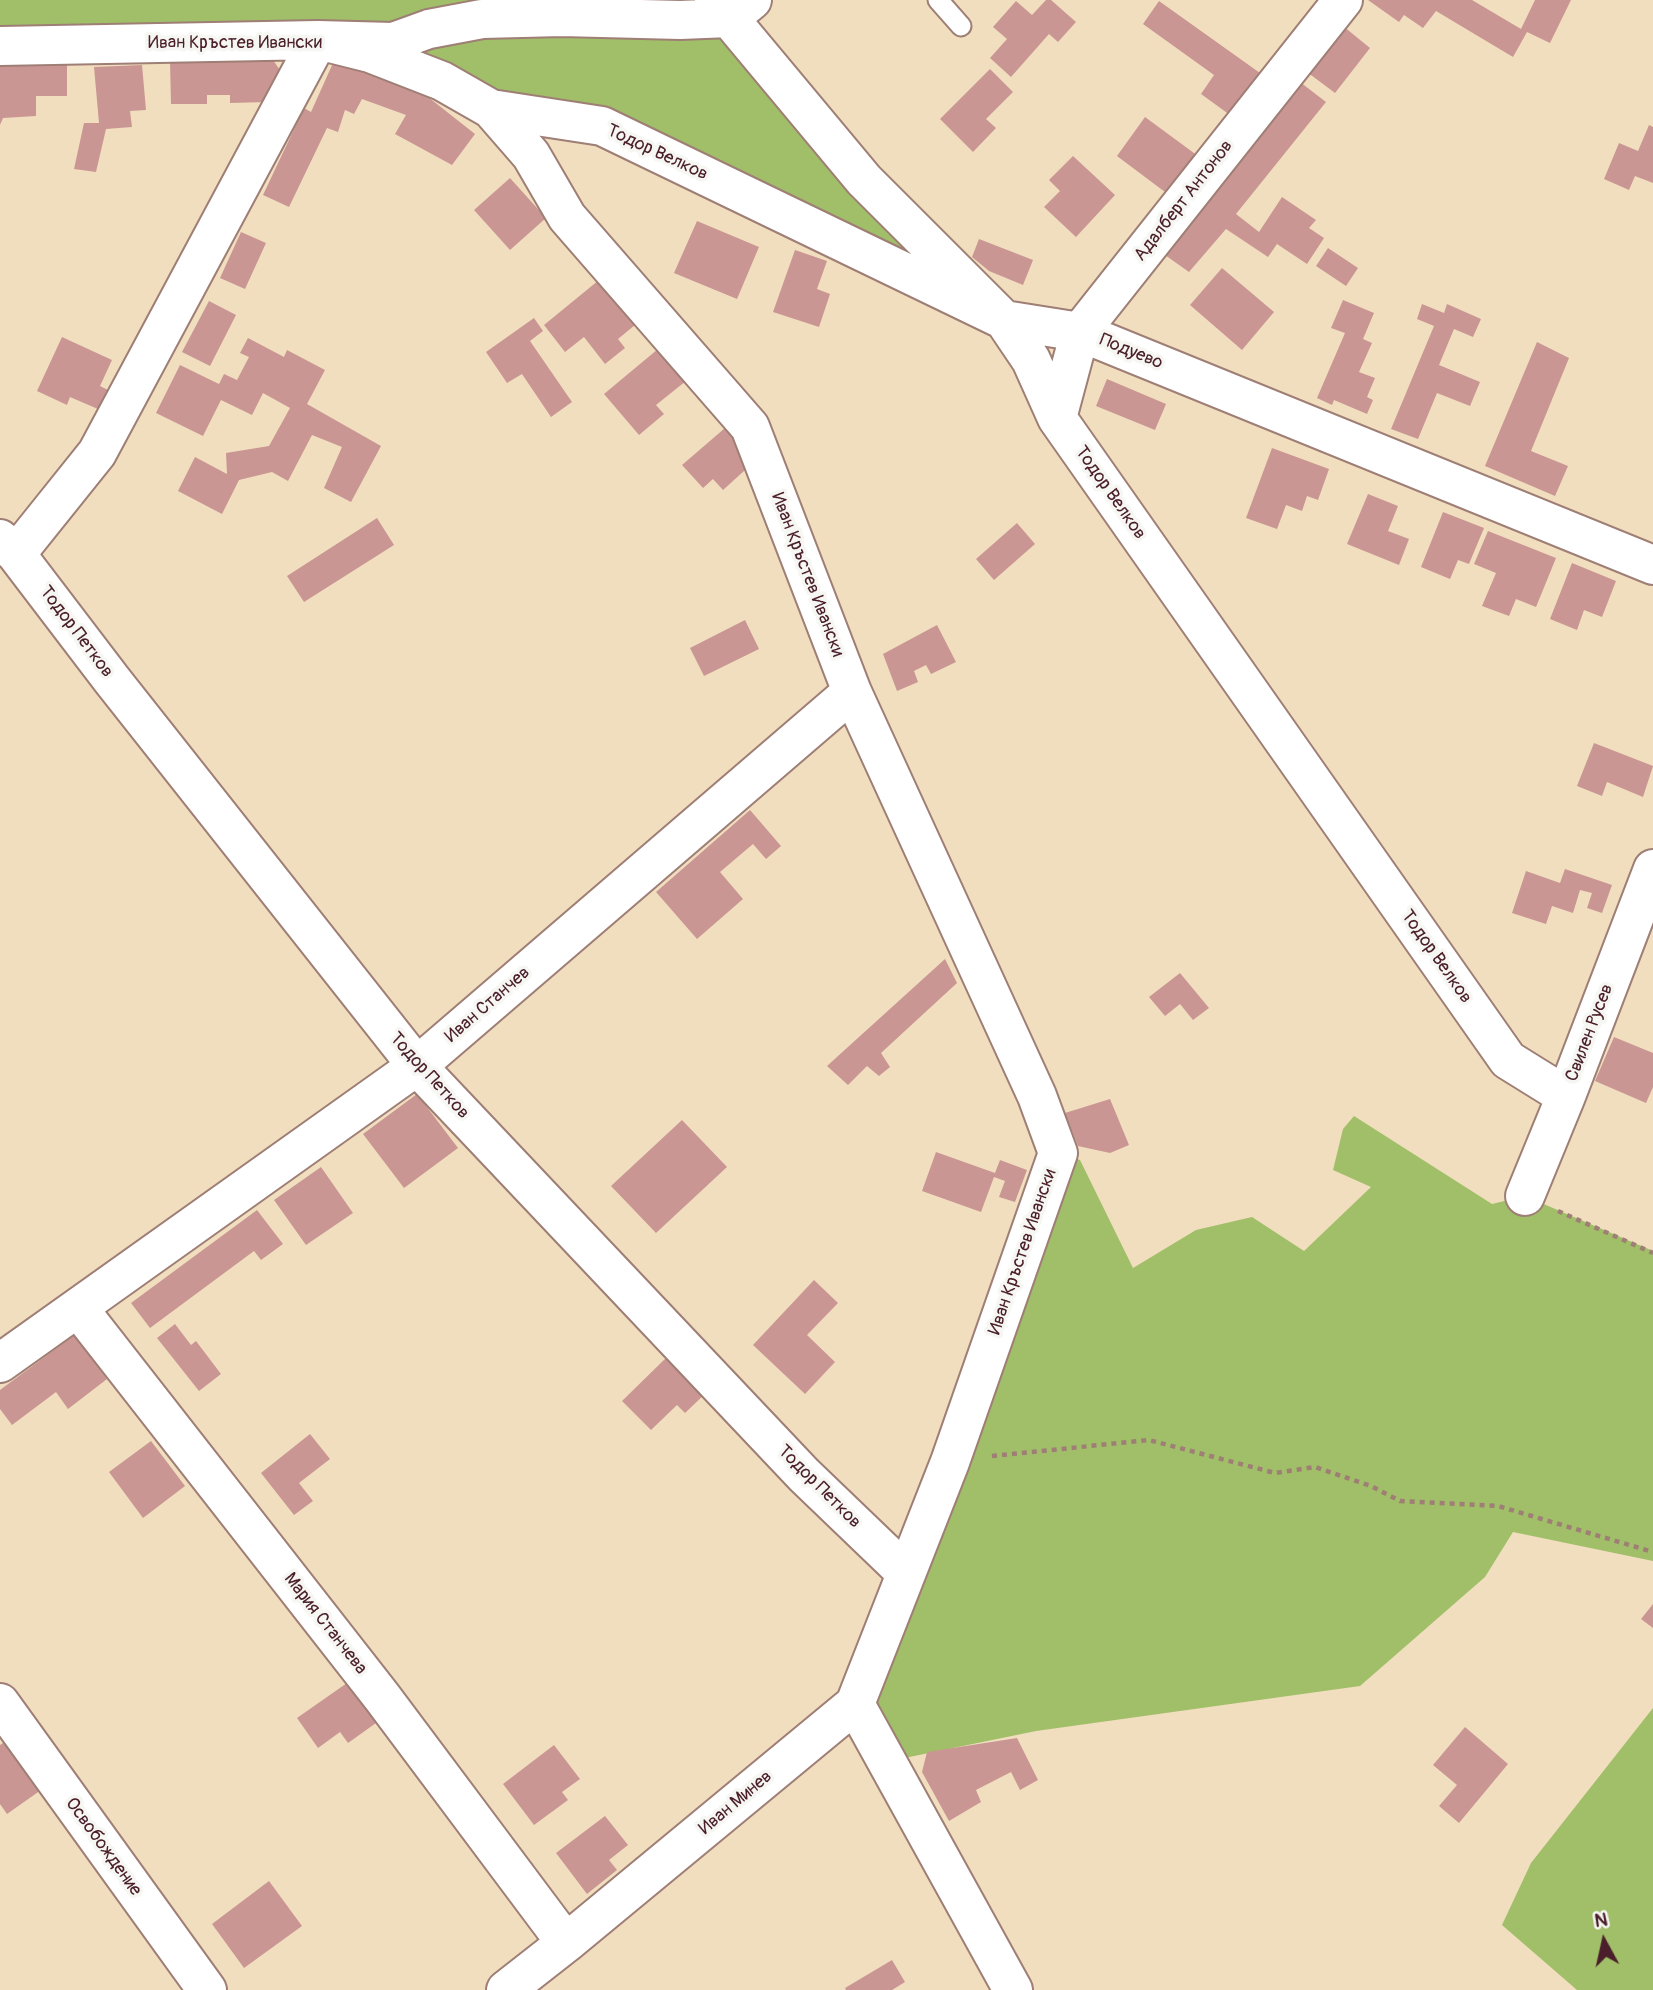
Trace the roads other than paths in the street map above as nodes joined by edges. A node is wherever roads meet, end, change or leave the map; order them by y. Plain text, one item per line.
1 (938, 0) edge
2 (1343, 0) edge
3 (732, 6) edge
4 (961, 26) dead end
5 (318, 40) junction
6 (0, 46) edge
7 (491, 109) junction
8 (1004, 320) junction
9 (1080, 332) junction
10 (1057, 418) junction
11 (8, 547) edge
12 (1653, 565) edge
13 (852, 692) junction
14 (1653, 869) edge
15 (417, 1066) junction
16 (1566, 1096) junction
17 (1525, 1196) road end
18 (78, 1308) junction
19 (0, 1363) edge
20 (905, 1572) junction
21 (0, 1703) edge
22 (855, 1704) junction
23 (566, 1943) junction
24 (207, 1990) edge
25 (506, 1990) edge
26 (1013, 1990) edge

1 - 4 lane
2 - 9 street, Адалберт Антонов
3 - 5 street
3 - 8 street
5 - 6 street, Иван Кръстев Ивански
5 - 7 street, Иван Кръстев Ивански
5 - 11 street
7 - 8 street, Тодор Велков
7 - 13 street, Иван Кръстев Ивански
8 - 9 street, Подуево
8 - 10 street, Тодор Велков
9 - 10 street, Адалберт Антонов
9 - 12 street, Подуево
10 - 16 street, Тодор Велков
11 - 15 street, Тодор Петков
13 - 15 street, Иван Станчев
13 - 20 street, Иван Кръстев Ивански
14 - 16 street, Свилен Русев
15 - 18 street, Иван Станчев
15 - 20 street, Тодор Петков
16 - 17 street, Свилен Русев
18 - 19 street, Иван Станчев
18 - 23 street, Мария Станчева
20 - 22 street, Иван Минев
21 - 24 street, Освобождение
22 - 23 street, Иван Минев
22 - 26 street
23 - 25 street, Иван Минев

